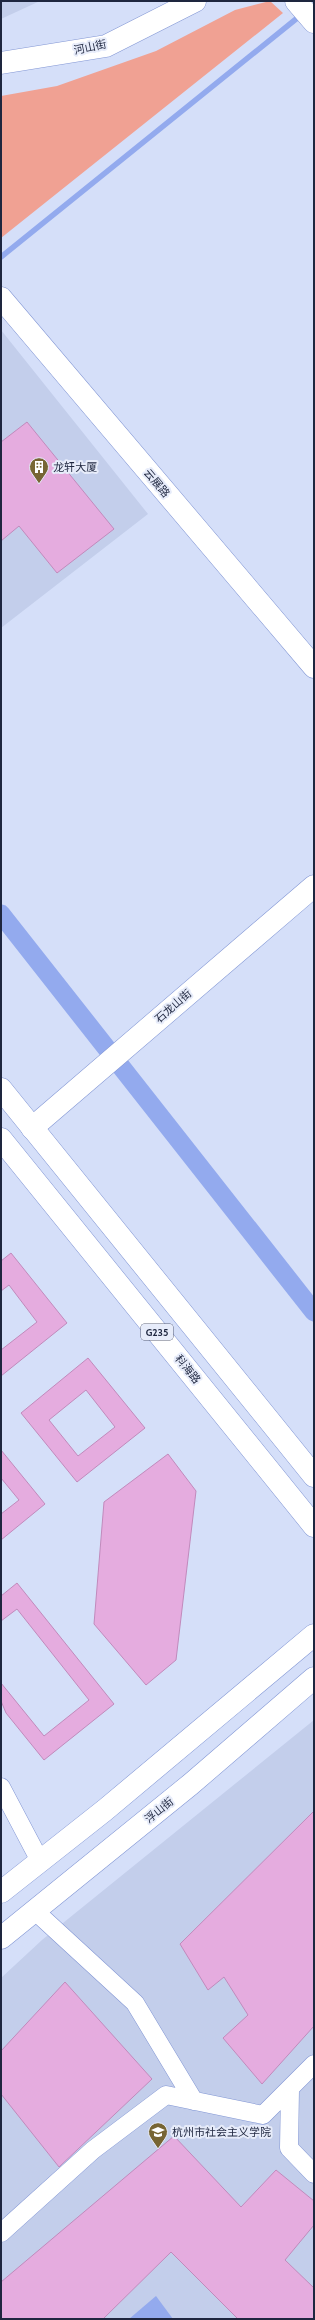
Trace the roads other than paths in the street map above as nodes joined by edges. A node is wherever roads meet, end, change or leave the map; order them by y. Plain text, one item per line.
1 (195, 1) edge
2 (297, 2) edge
3 (314, 22) edge
4 (1, 63) edge
5 (1, 298) edge
6 (314, 667) edge
7 (314, 886) edge
8 (1, 1089) edge
9 (32, 1128) junction
10 (1, 1139) edge
11 (314, 1476) edge
12 (314, 1526) edge
13 (314, 1635) edge
14 (314, 1678) edge
15 (1, 1787) edge
16 (40, 1861) junction
17 (1, 1892) edge
18 (35, 1911) junction
19 (1, 1938) edge
20 (314, 2064) edge
21 (290, 2088) junction
22 (194, 2101) junction
23 (314, 2174) edge
24 (1, 2233) edge

1 - 4 main road, 河山街
2 - 3 main road
5 - 6 main road, 云展路
7 - 9 main road, 石龙山街
8 - 9 main road, G235
9 - 11 main road, G235
10 - 12 main road, 科海路 / G235
13 - 16 main road
14 - 18 main road, 浮山街
15 - 16 street
16 - 17 main road
18 - 19 main road, 浮山街
18 - 22 street
20 - 21 street
21 - 22 street
21 - 23 street
22 - 24 street

